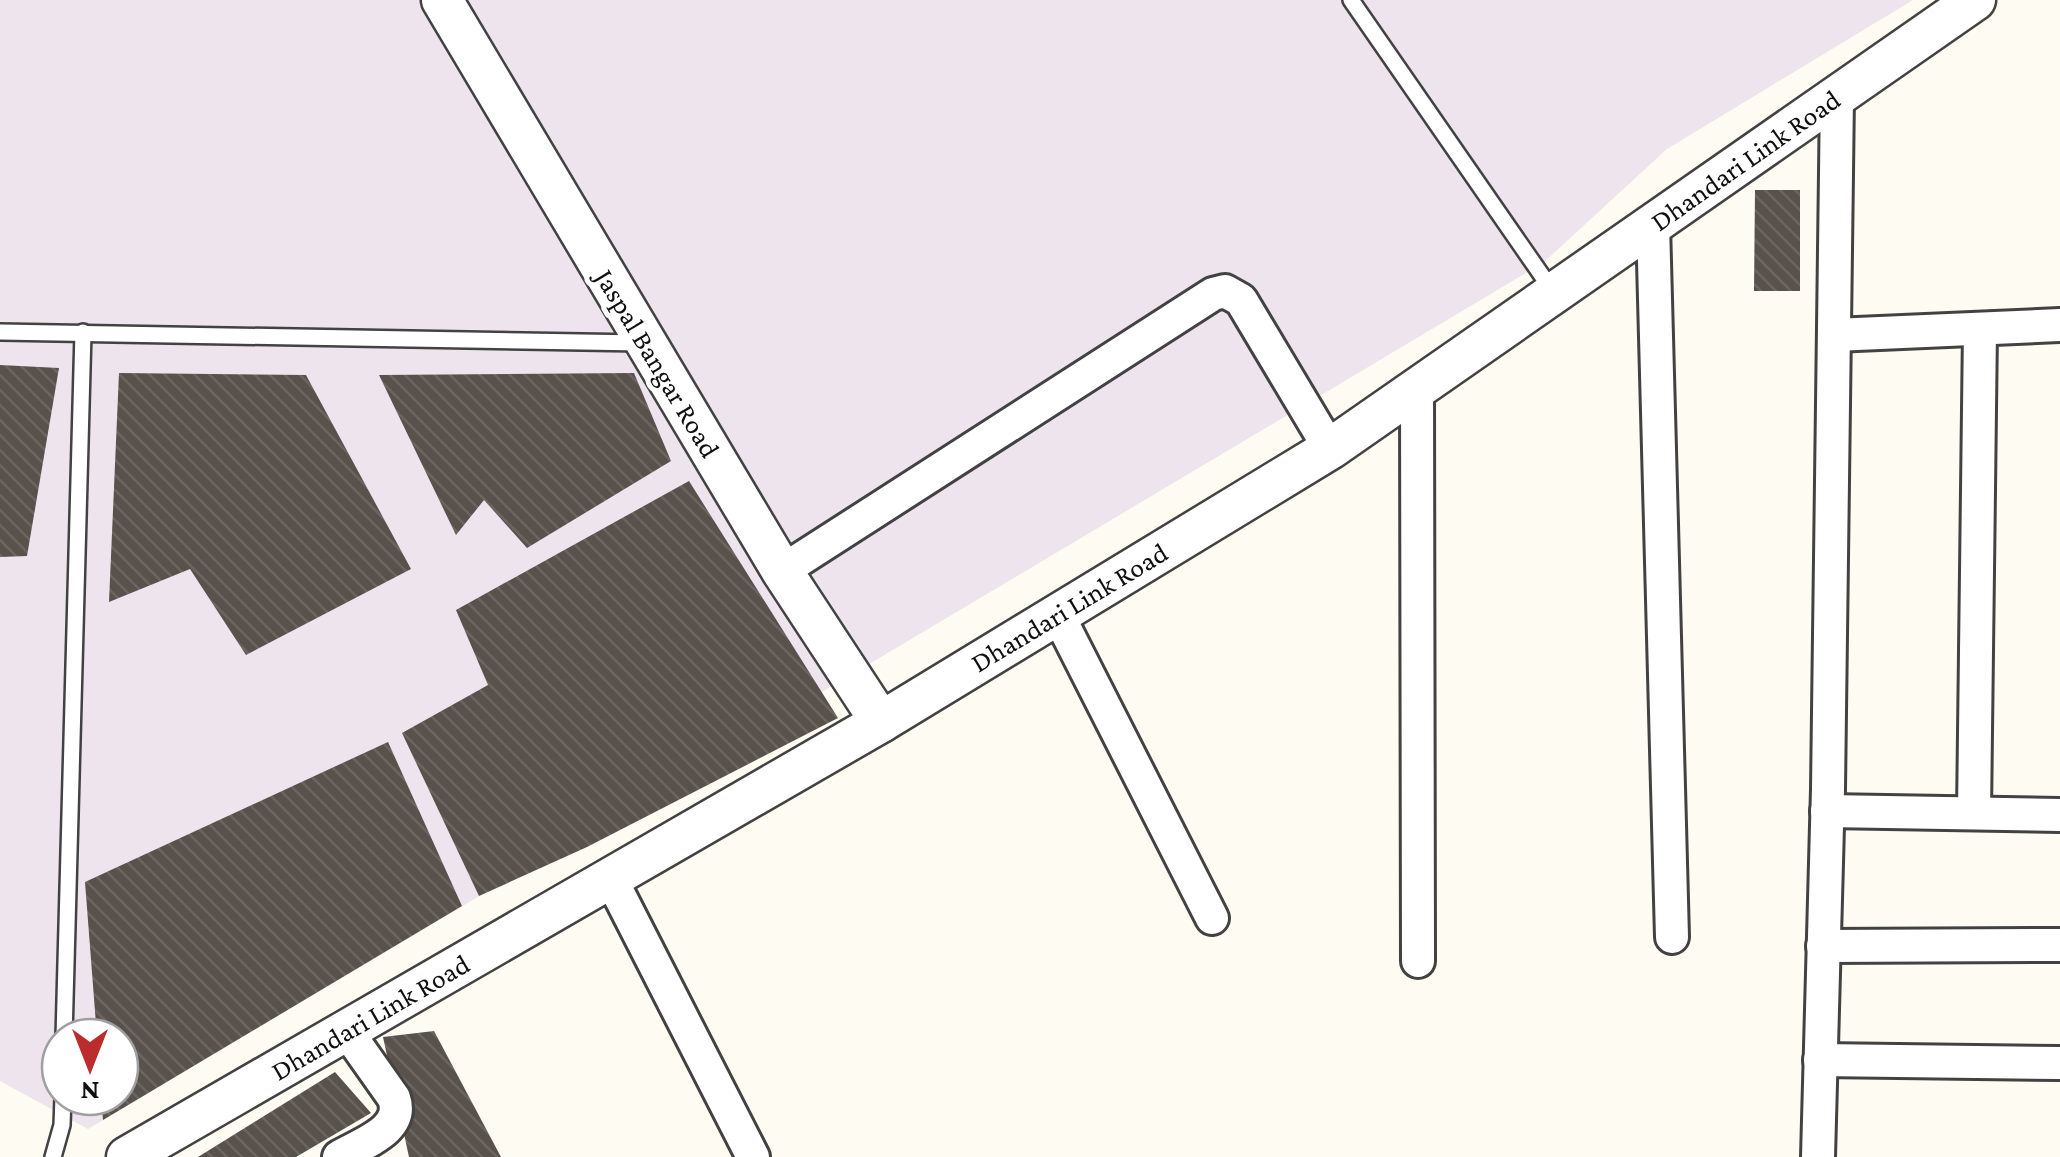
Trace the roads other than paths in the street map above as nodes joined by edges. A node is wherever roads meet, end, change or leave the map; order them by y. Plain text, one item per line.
1 (442, 0) edge
2 (1351, 0) edge
3 (1976, 0) edge
4 (1837, 96) junction
5 (1653, 224) junction
6 (1554, 293) junction
7 (2060, 325) edge
8 (1980, 328) junction
9 (0, 332) edge
10 (82, 332) junction
11 (1834, 335) junction
12 (646, 344) junction
13 (1417, 388) junction
14 (1330, 449) junction
15 (782, 571) junction
16 (1058, 614) junction
17 (881, 722) junction
18 (1827, 811) junction
19 (1974, 813) junction
20 (2060, 815) edge
21 (610, 878) junction
22 (1212, 918) dead end
23 (1672, 938) dead end
24 (2060, 945) edge
25 (1824, 946) junction
26 (1418, 962) dead end
27 (65, 1017) edge
28 (346, 1030) junction
29 (1820, 1060) junction
30 (2060, 1063) edge
31 (61, 1117) edge
32 (53, 1157) edge
33 (127, 1157) edge
34 (339, 1157) edge
35 (754, 1157) edge
36 (1818, 1157) edge

1 - 12 street, Jaspal Bangar Road
2 - 6 lane
3 - 4 street, Dhandari Link Road
4 - 5 street, Dhandari Link Road
4 - 11 street
5 - 6 street, Dhandari Link Road
5 - 23 street
6 - 13 street, Dhandari Link Road
7 - 8 street
8 - 11 street
8 - 19 street
9 - 10 lane
10 - 12 lane
10 - 27 lane
11 - 18 street
12 - 15 street, Jaspal Bangar Road
13 - 14 street, Dhandari Link Road
13 - 26 street
14 - 15 street
14 - 16 street, Dhandari Link Road
15 - 17 street, Jaspal Bangar Road
16 - 17 street, Dhandari Link Road
16 - 22 street
17 - 21 street, Dhandari Link Road
18 - 19 street
18 - 25 street
19 - 20 street
21 - 28 street, Dhandari Link Road
21 - 35 street
24 - 25 street
25 - 29 street
28 - 33 street, Dhandari Link Road
28 - 34 street
29 - 30 street
29 - 36 street
31 - 32 lane

